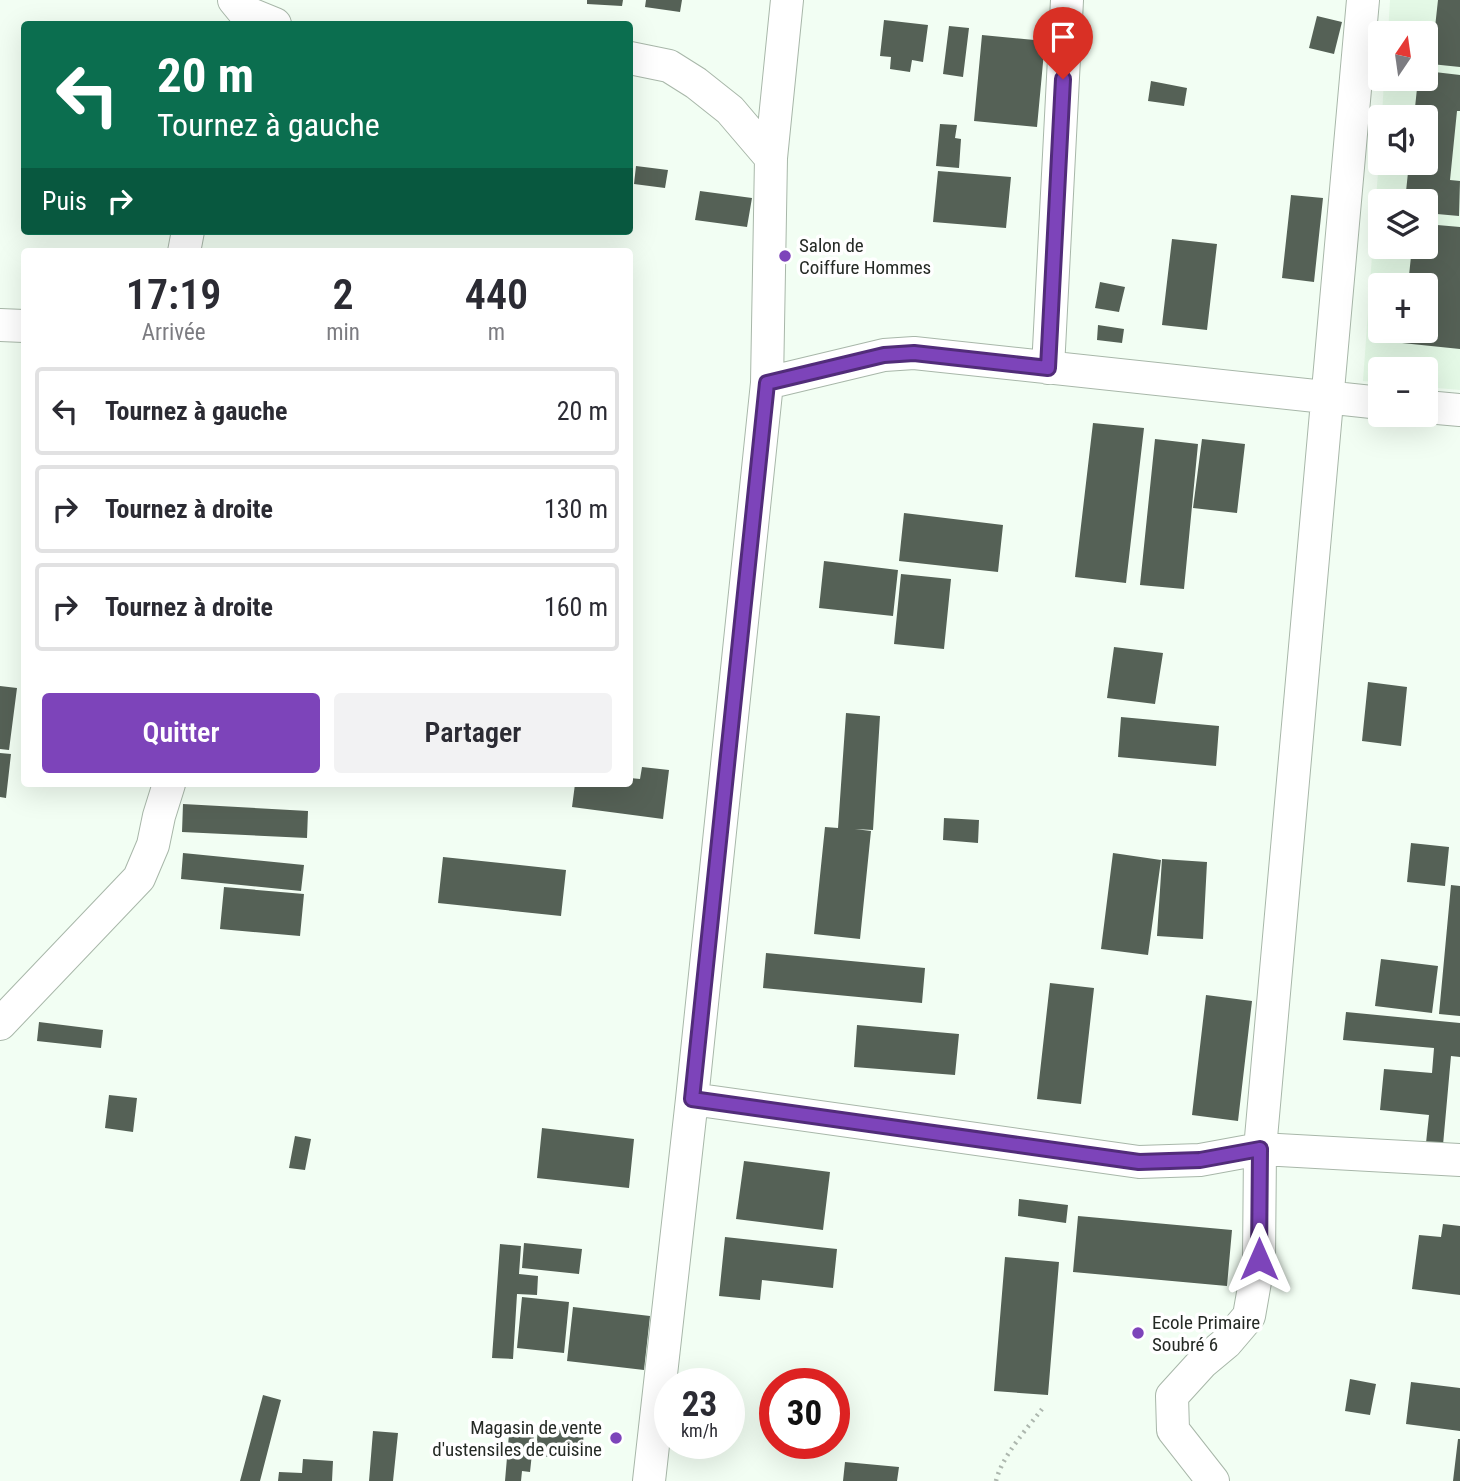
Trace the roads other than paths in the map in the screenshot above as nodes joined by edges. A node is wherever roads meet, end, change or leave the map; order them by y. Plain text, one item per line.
1 (223, 0) edge
2 (234, 0) edge
3 (786, 0) edge
4 (1067, 0) edge
5 (1363, 0) edge
6 (223, 21) edge
7 (268, 21) edge
8 (633, 59) edge
9 (771, 158) junction
10 (0, 325) edge
11 (21, 326) edge
12 (1048, 368) junction
13 (767, 383) junction
14 (1326, 398) junction
15 (1368, 402) edge
16 (1438, 408) edge
17 (1460, 410) edge
18 (168, 787) edge
19 (0, 1024) edge
20 (692, 1099) junction
21 (1260, 1149) junction
22 (1460, 1160) edge
23 (649, 1481) edge
24 (1213, 1481) edge

1 - 6 street
2 - 7 street
3 - 9 street
4 - 12 street
5 - 14 street
8 - 9 street
9 - 13 street
10 - 11 street
12 - 13 street
12 - 14 street
13 - 20 street
14 - 15 street
14 - 21 street
16 - 17 street
18 - 19 street
20 - 21 street
20 - 23 street
21 - 22 street
21 - 24 street

